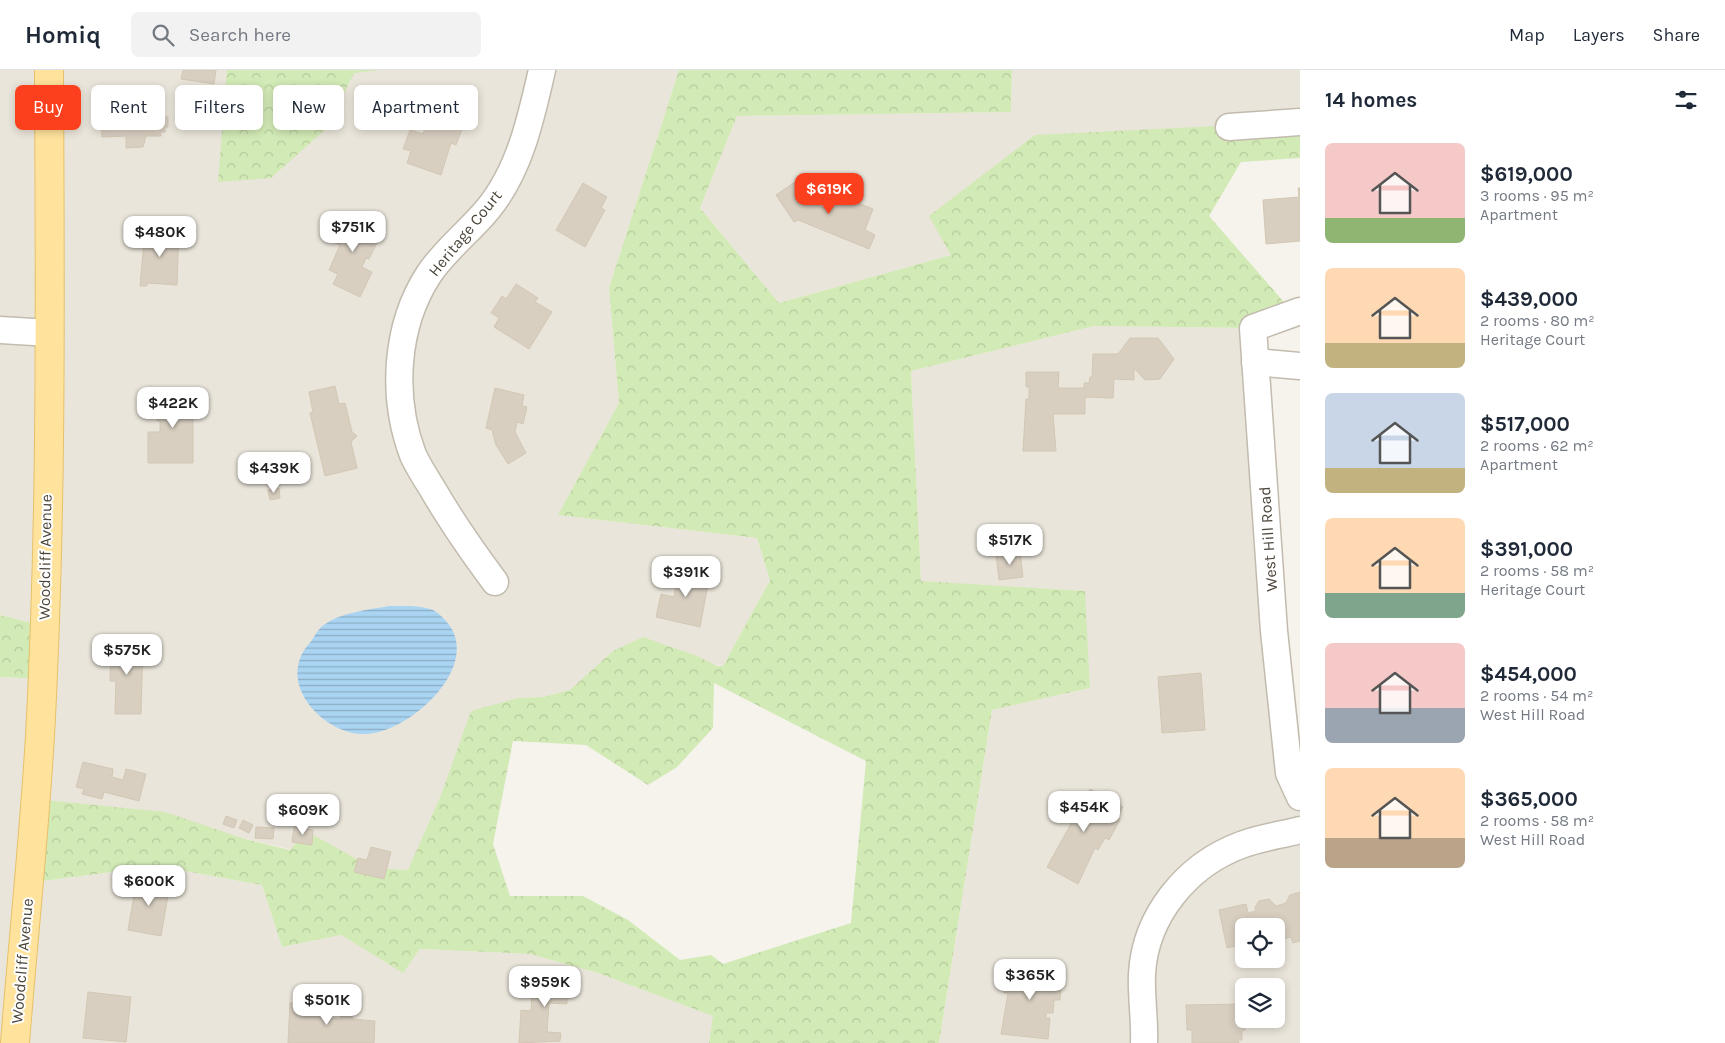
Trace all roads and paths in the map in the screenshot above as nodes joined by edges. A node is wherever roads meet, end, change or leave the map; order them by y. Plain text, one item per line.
1 (49, 70) edge
2 (542, 70) edge
3 (1300, 122) edge
4 (1228, 127) dead end
5 (1300, 311) edge
6 (0, 330) edge
7 (50, 334) junction
8 (1255, 362) junction
9 (1300, 366) edge
10 (495, 582) dead end
11 (1289, 672) edge
12 (1300, 797) edge
13 (1300, 830) edge
14 (15, 1043) edge
15 (1144, 1043) edge

1 - 7 main road, Woodcliff Avenue
2 - 10 street, Heritage Court
3 - 4 street
5 - 8 street, West Hill Road
6 - 7 street
7 - 14 main road, Woodcliff Avenue
8 - 9 street
8 - 11 street, West Hill Road
11 - 12 street, West Hill Road
13 - 15 street

